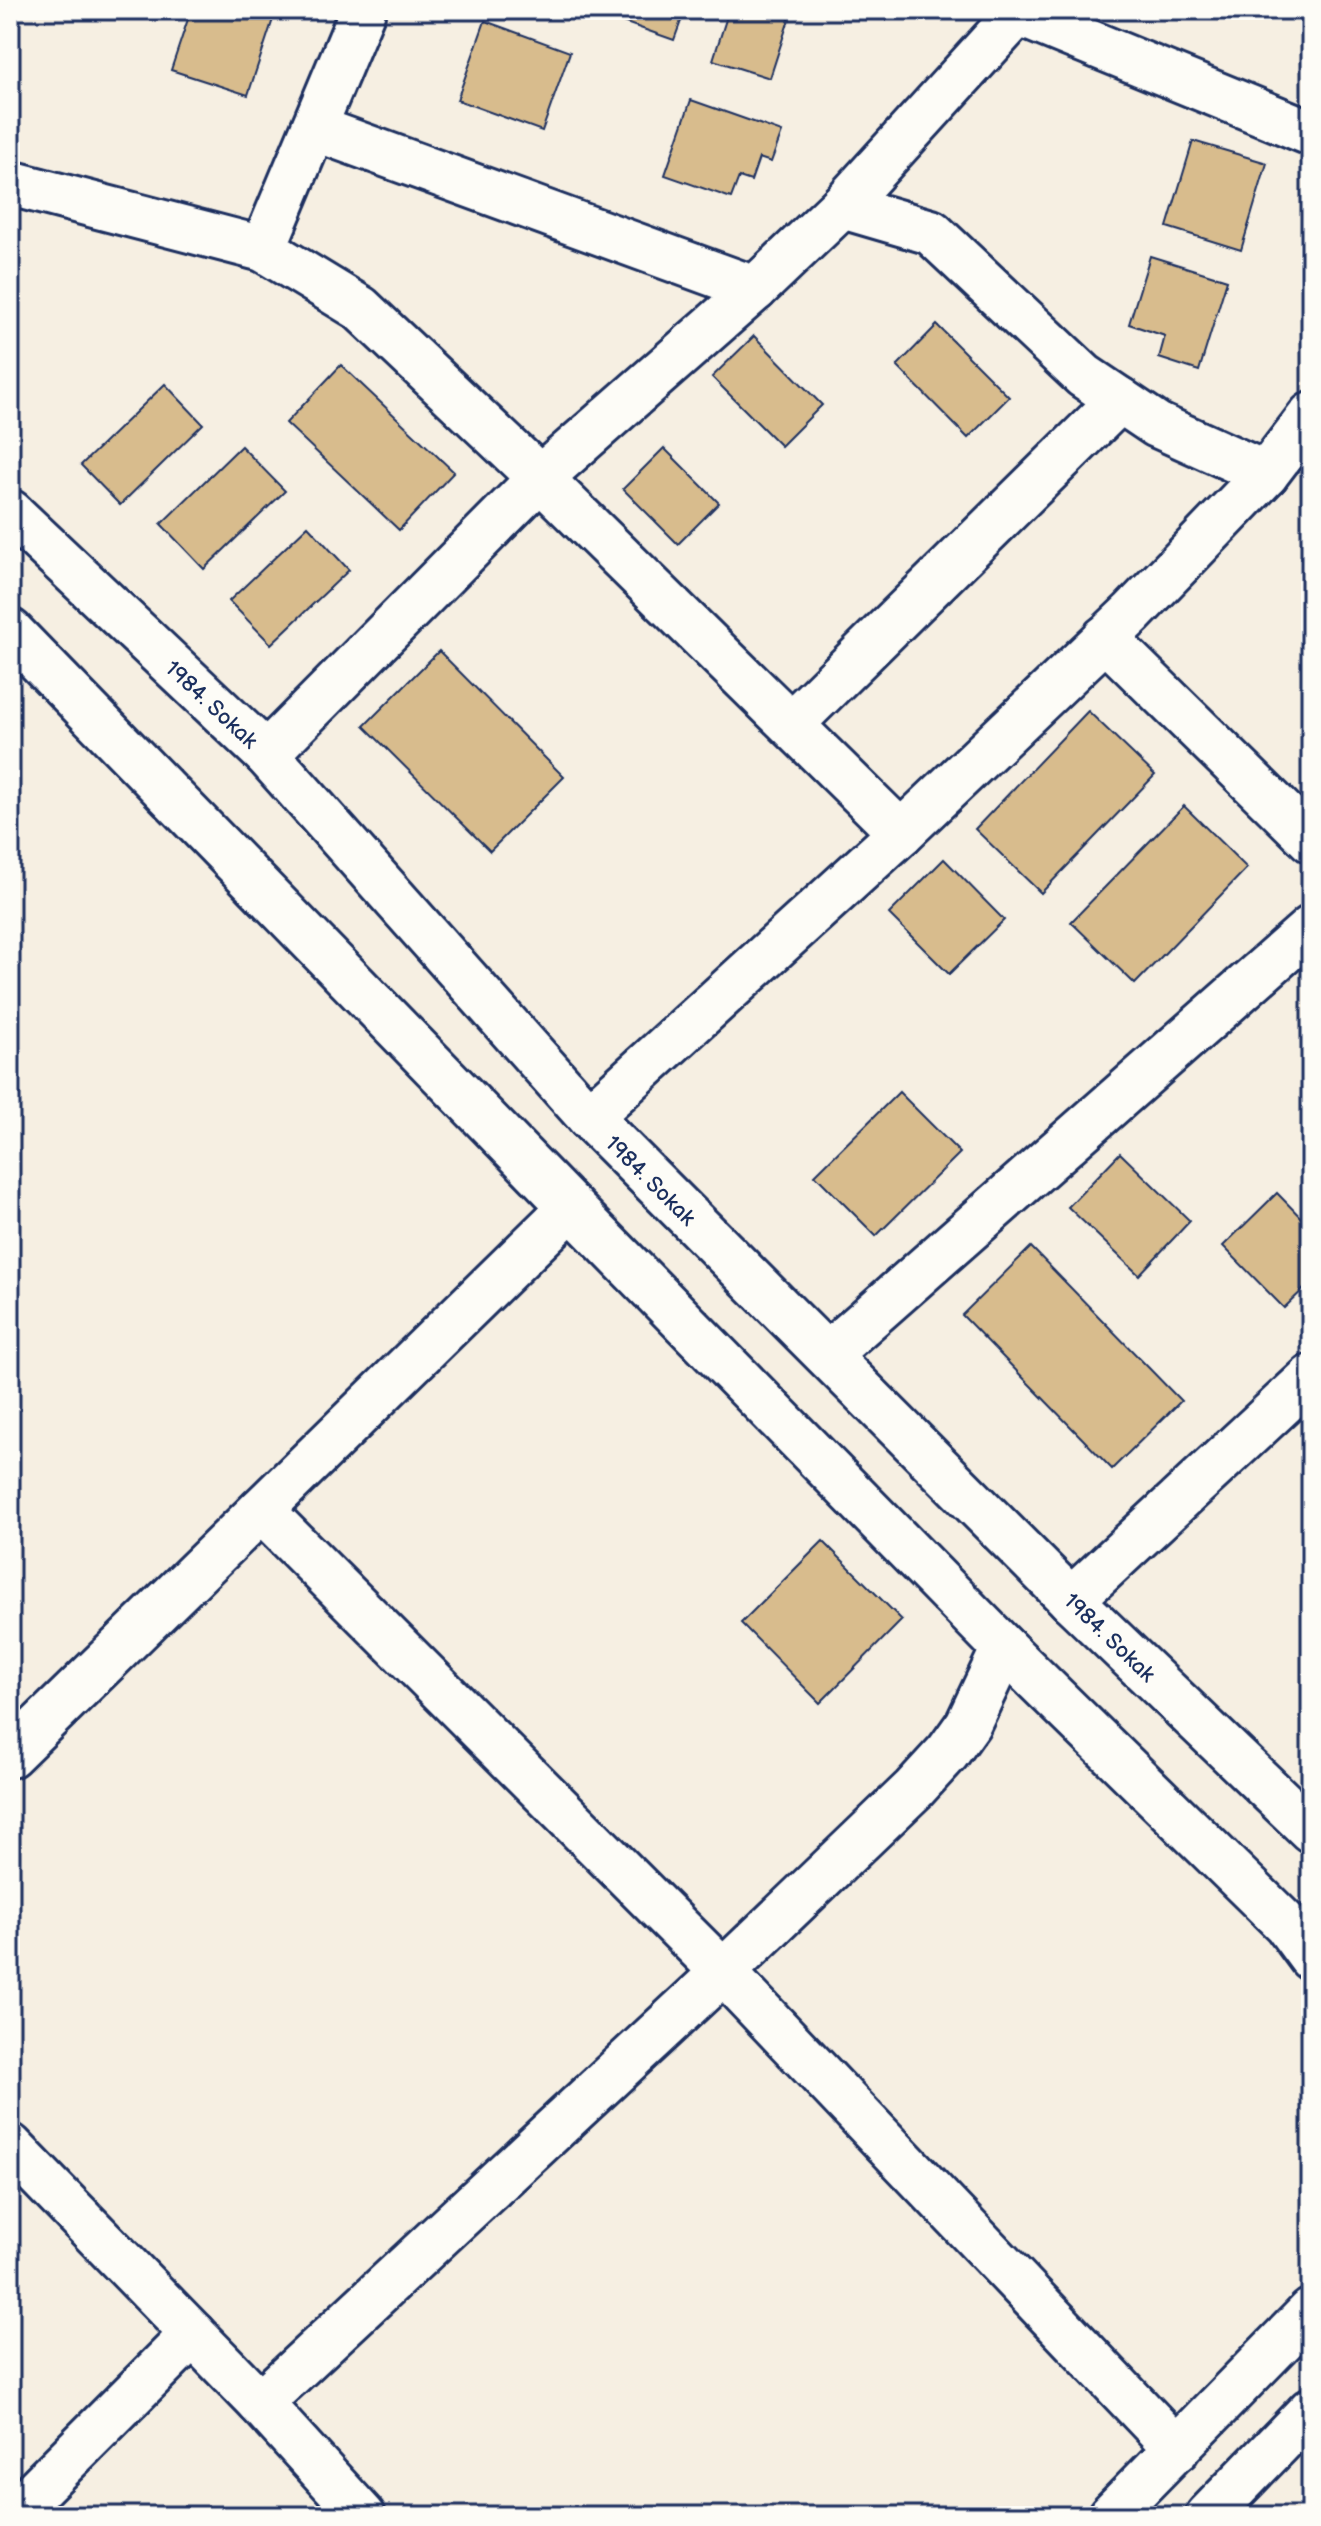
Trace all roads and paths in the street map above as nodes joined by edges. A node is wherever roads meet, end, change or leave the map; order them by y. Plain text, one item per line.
1 (363, 10) edge
2 (1014, 12) edge
3 (314, 128) junction
4 (1311, 133) edge
5 (10, 183) edge
6 (842, 206) junction
7 (263, 249) junction
8 (755, 289) junction
9 (1120, 400) junction
10 (1311, 415) edge
11 (1266, 474) junction
12 (540, 478) junction
13 (10, 512) edge
14 (10, 631) edge
15 (1105, 638) junction
16 (791, 724) junction
17 (266, 754) junction
18 (901, 833) junction
19 (1311, 840) edge
20 (1311, 928) edge
21 (589, 1117) junction
22 (571, 1207) junction
23 (827, 1355) junction
24 (1311, 1377) edge
25 (261, 1510) junction
26 (1071, 1600) junction
27 (1004, 1648) junction
28 (10, 1755) edge
29 (1311, 1830) edge
30 (1311, 1958) edge
31 (723, 1972) junction
32 (10, 2146) edge
33 (1311, 2311) edge
34 (193, 2334) junction
35 (260, 2403) junction
36 (1311, 2410) edge
37 (1177, 2449) junction
38 (11, 2516) edge
39 (363, 2516) edge
40 (1110, 2516) edge
41 (1208, 2516) edge

1 - 3 street
2 - 4 street
2 - 6 street
3 - 7 street
3 - 8 street
5 - 7 street
6 - 8 street
6 - 9 street
7 - 12 street
8 - 12 street
9 - 11 street
9 - 16 street
10 - 11 street
11 - 15 street
12 - 16 street
12 - 17 street
13 - 17 street, 1984. Sokak
14 - 22 street
15 - 18 street
15 - 19 street
16 - 18 street
17 - 21 street, 1984. Sokak
18 - 21 street
20 - 23 street
21 - 23 street, 1984. Sokak
22 - 25 street
22 - 27 street
23 - 26 street, 1984. Sokak
24 - 26 street
25 - 28 street
25 - 31 street
26 - 29 street, 1984. Sokak
27 - 30 street
27 - 31 street
31 - 35 street
31 - 37 street
32 - 34 street
33 - 37 street
34 - 35 street
34 - 38 street
35 - 39 street
36 - 41 street
37 - 40 street

